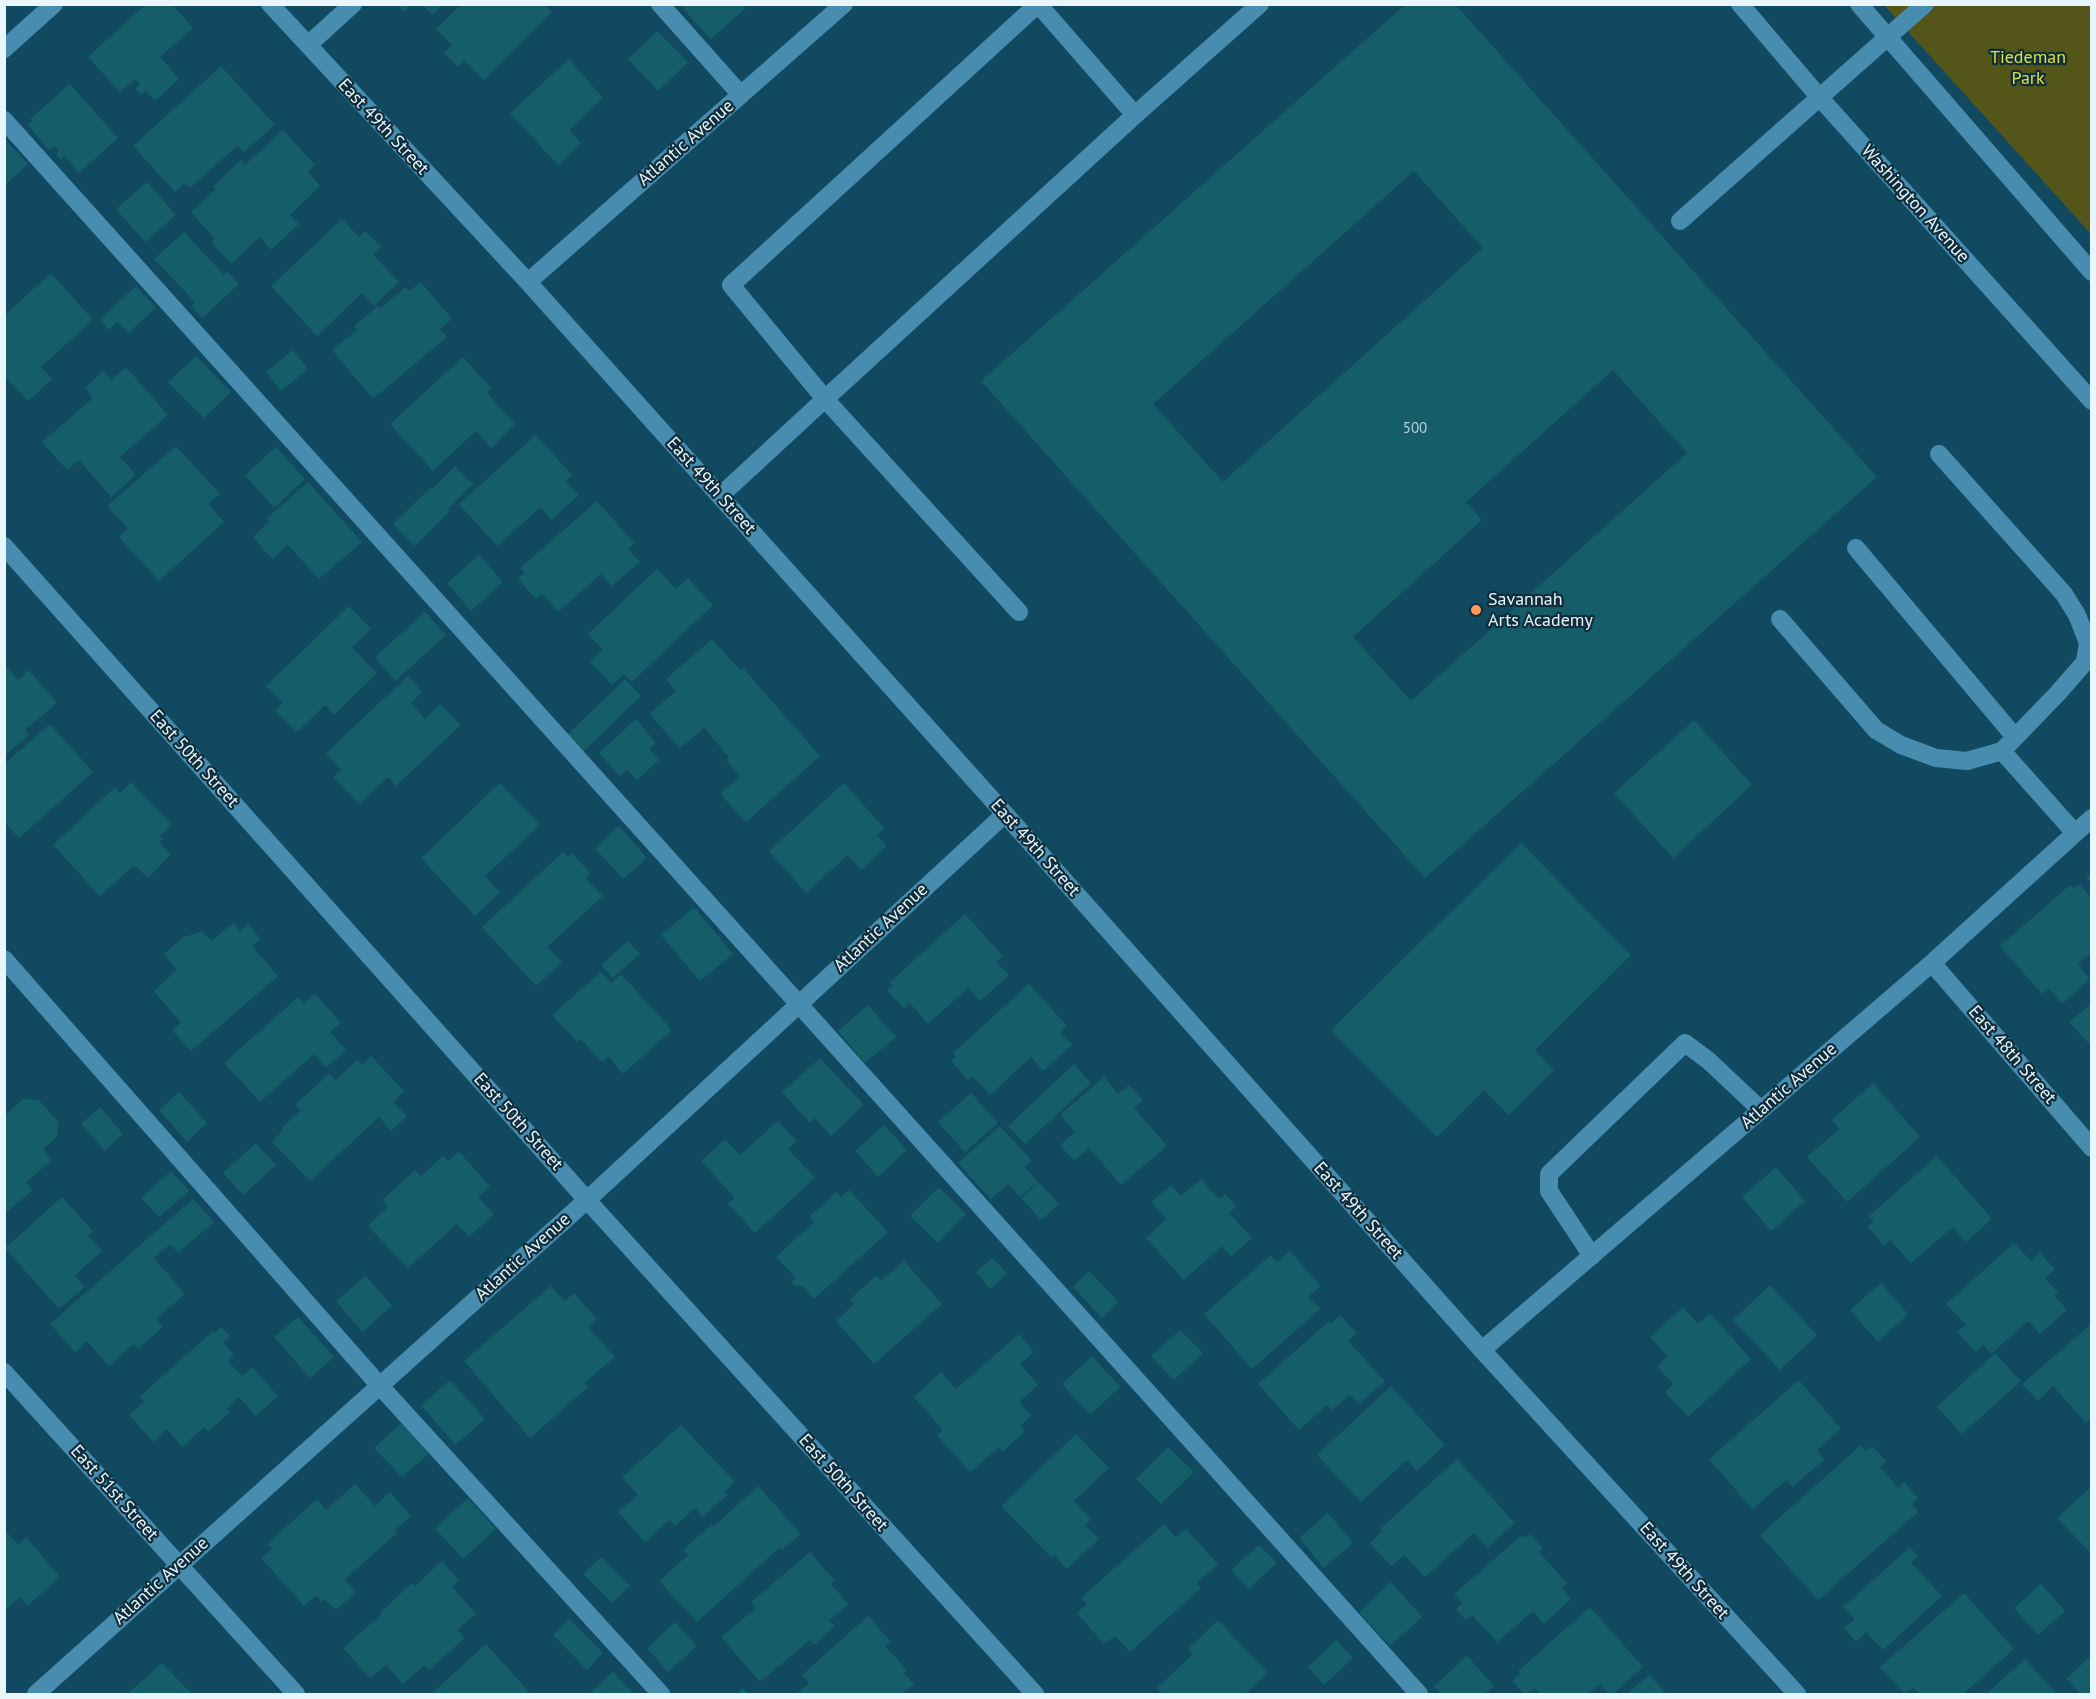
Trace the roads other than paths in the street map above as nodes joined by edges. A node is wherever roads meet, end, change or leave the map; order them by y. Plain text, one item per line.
1 (54, 4) edge
2 (353, 4) edge
3 (660, 4) edge
4 (844, 4) edge
5 (1038, 4) edge
6 (1260, 4) edge
7 (1740, 4) edge
8 (1859, 4) edge
9 (1925, 4) edge
10 (280, 8) edge
11 (1889, 38) junction
12 (308, 45) junction
13 (4, 49) edge
14 (741, 95) junction
15 (1820, 98) junction
16 (1135, 115) junction
17 (4, 120) edge
18 (1680, 221) dead end
19 (2091, 272) edge
20 (528, 282) junction
21 (825, 399) junction
22 (2091, 401) edge
23 (1940, 454) dead end
24 (720, 496) junction
25 (4, 546) edge
26 (1856, 548) dead end
27 (1019, 612) dead end
28 (1780, 618) dead end
29 (2015, 737) junction
30 (2002, 751) junction
31 (1005, 814) junction
32 (2091, 818) edge
33 (2075, 833) junction
34 (4, 959) edge
35 (1932, 963) junction
36 (799, 1004) junction
37 (1761, 1110) junction
38 (2091, 1148) edge
39 (587, 1200) junction
40 (1592, 1256) junction
41 (1482, 1350) junction
42 (4, 1372) edge
43 (380, 1386) junction
44 (179, 1565) junction
45 (36, 1695) edge
46 (296, 1695) edge
47 (661, 1695) edge
48 (1035, 1695) edge
49 (1419, 1695) edge
50 (1797, 1695) edge

1 - 13 street
2 - 12 street
3 - 14 street
4 - 14 street, Atlantic Avenue
5 - 16 street
5 - 21 street
6 - 16 street
7 - 15 street, Washington Avenue
8 - 11 street
9 - 11 street
10 - 12 street, East 49th Street
11 - 15 street
11 - 19 street
12 - 20 street, East 49th Street
14 - 20 street, Atlantic Avenue
15 - 18 street
15 - 22 street, Washington Avenue
16 - 21 street
17 - 36 street
20 - 24 street, East 49th Street
21 - 24 street
21 - 27 street
23 - 29 street
24 - 31 street, East 49th Street
25 - 39 street, East 50th Street
26 - 29 street
28 - 30 street
29 - 30 street
30 - 33 street
31 - 36 street, Atlantic Avenue
31 - 41 street, East 49th Street
32 - 33 street, Atlantic Avenue
33 - 35 street, Atlantic Avenue
34 - 43 street
35 - 37 street, Atlantic Avenue
35 - 38 street, East 48th Street
36 - 39 street, Atlantic Avenue
36 - 49 street
37 - 40 street, Atlantic Avenue
37 - 40 street
39 - 43 street, Atlantic Avenue
39 - 48 street, East 50th Street
40 - 41 street, Atlantic Avenue
41 - 50 street, East 49th Street
42 - 44 street, East 51st Street
43 - 44 street, Atlantic Avenue
43 - 47 street
44 - 45 street, Atlantic Avenue
44 - 46 street, East 51st Street

